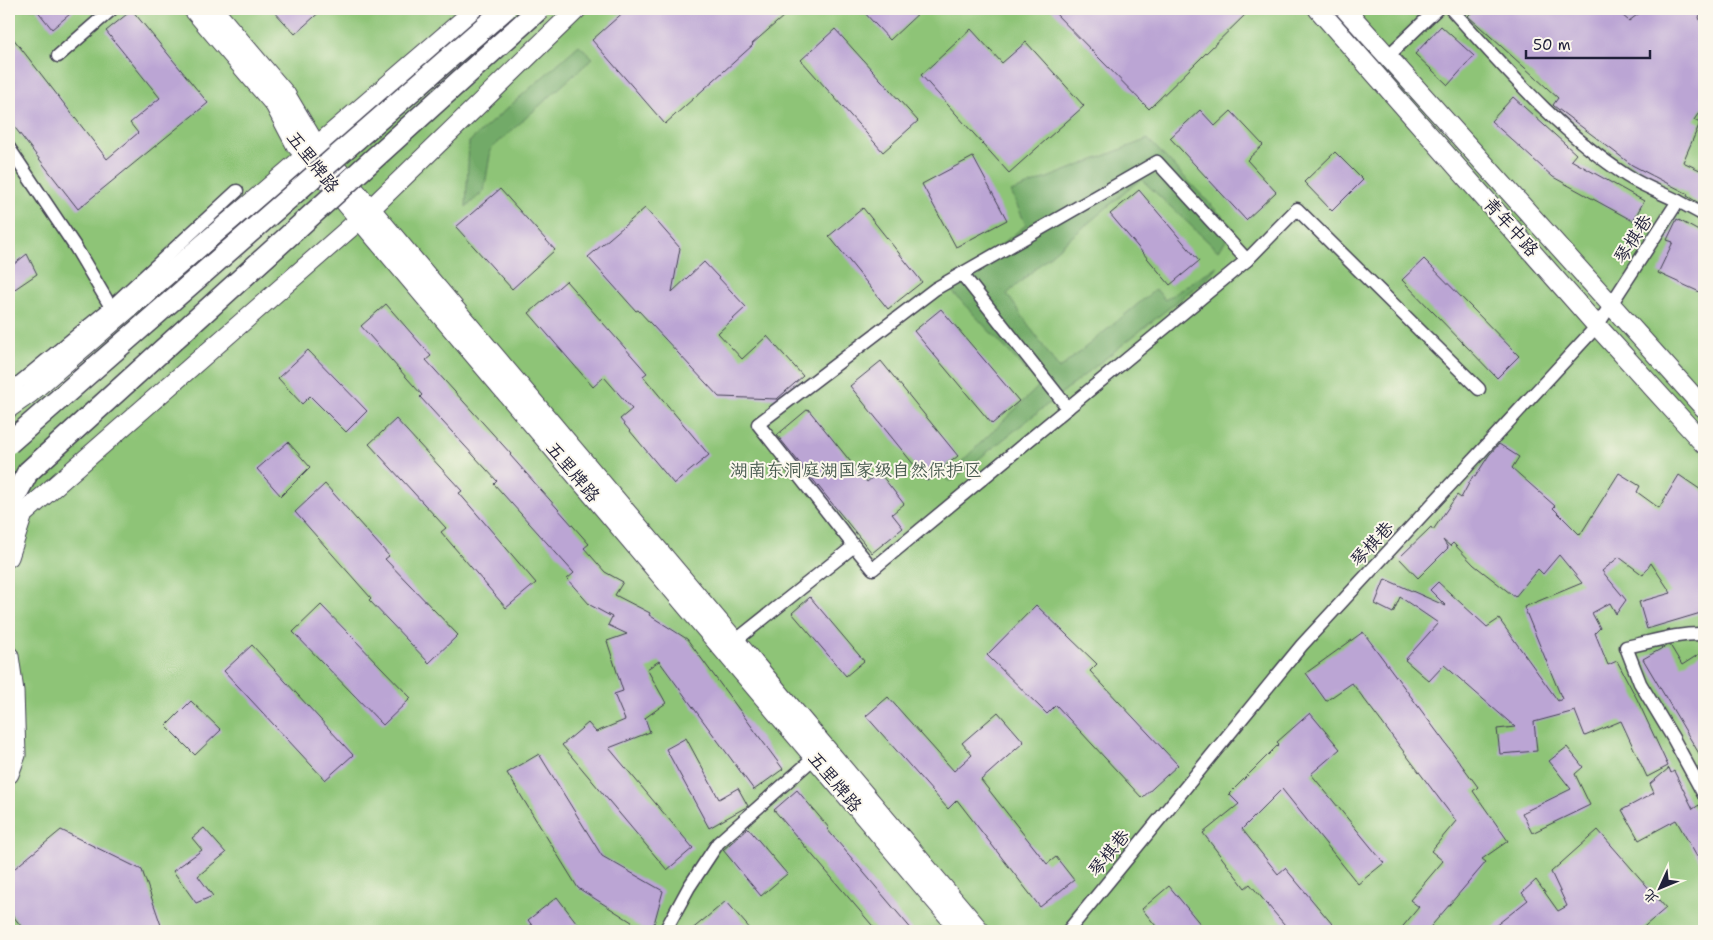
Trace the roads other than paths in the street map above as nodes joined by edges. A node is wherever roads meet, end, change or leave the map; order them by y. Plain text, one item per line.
1 (112, 9) edge
2 (193, 9) edge
3 (213, 9) edge
4 (476, 9) edge
5 (505, 9) edge
6 (539, 9) edge
7 (577, 9) edge
8 (1318, 9) edge
9 (1345, 9) edge
10 (1437, 9) edge
11 (1451, 9) edge
12 (58, 56) dead end
13 (1388, 56) junction
14 (9, 148) edge
15 (313, 148) junction
16 (237, 191) dead end
17 (1678, 201) junction
18 (365, 214) junction
19 (1704, 215) edge
20 (1247, 260) junction
21 (962, 274) junction
22 (1611, 304) junction
23 (114, 313) junction
24 (1597, 326) junction
25 (1479, 389) dead end
26 (9, 391) edge
27 (55, 404) junction
28 (9, 408) edge
29 (1068, 408) junction
30 (1704, 408) edge
31 (9, 434) edge
32 (9, 443) edge
33 (1704, 444) edge
34 (28, 472) junction
35 (9, 487) edge
36 (9, 507) edge
37 (854, 546) junction
38 (9, 557) edge
39 (1704, 634) edge
40 (735, 641) junction
41 (9, 656) edge
42 (814, 758) junction
43 (9, 774) edge
44 (1704, 795) edge
45 (664, 931) edge
46 (961, 931) edge
47 (980, 931) edge
48 (1068, 931) edge

1 - 12 street
2 - 15 main road, 五里牌路
3 - 15 main road, 五里牌路
4 - 15 main road
5 - 27 main road, bridge
6 - 34 main road, bridge
7 - 18 main road
8 - 24 main road, 青年中路
9 - 13 main road, 青年中路
10 - 13 street
11 - 17 street
13 - 22 main road, 青年中路
14 - 23 street
15 - 18 main road, 五里牌路
15 - 23 main road
16 - 23 street
17 - 19 street
17 - 22 street, 琴棋巷
18 - 38 main road
18 - 40 main road, 五里牌路
18 - 42 main road, 五里牌路
20 - 21 street
20 - 25 street
20 - 29 street
21 - 29 street
21 - 37 street
22 - 24 street, 琴棋巷
22 - 30 main road, 青年中路
23 - 26 street
23 - 28 main road
24 - 33 main road, 青年中路
24 - 48 street, 琴棋巷
27 - 31 main road, bridge
27 - 32 main road, bridge
29 - 37 street
34 - 35 main road
34 - 36 main road
37 - 40 street
39 - 44 street
40 - 47 main road, 五里牌路
41 - 43 main road
42 - 45 street
42 - 46 main road, 五里牌路

